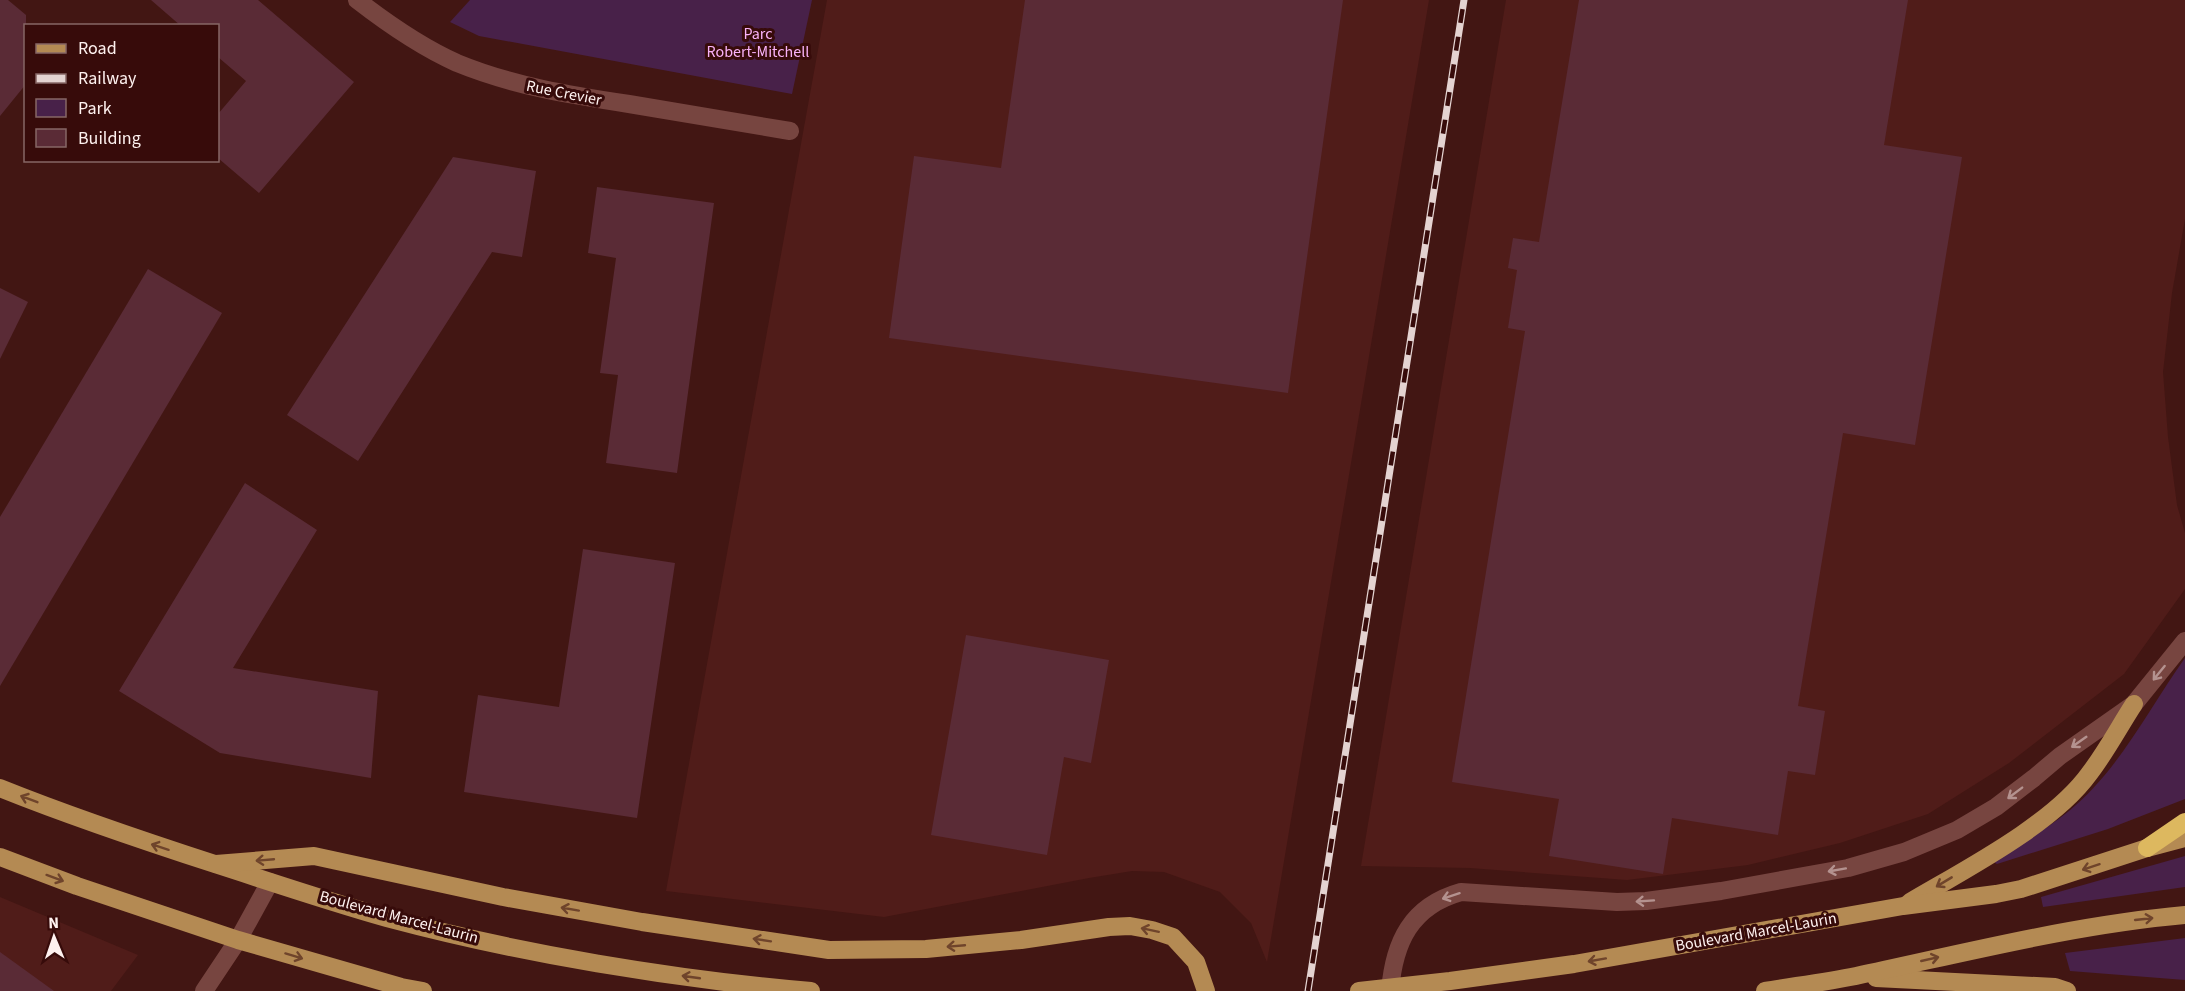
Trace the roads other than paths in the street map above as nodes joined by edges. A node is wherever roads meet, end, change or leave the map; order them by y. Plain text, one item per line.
1 (357, 0) edge
2 (790, 131) dead end
3 (2185, 641) edge
4 (2134, 704) junction
5 (0, 788) edge
6 (2185, 822) edge
7 (2185, 838) edge
8 (2147, 848) junction
9 (0, 857) edge
10 (216, 864) junction
11 (270, 882) junction
12 (1903, 906) junction
13 (2185, 915) edge
14 (238, 940) junction
15 (1853, 977) junction
16 (405, 989) edge
17 (204, 991) edge
18 (423, 991) edge
19 (811, 991) edge
20 (1206, 991) edge
21 (1359, 991) edge
22 (1390, 991) edge
23 (1765, 991) edge
24 (2067, 991) edge

1 - 2 main road, Rue Crevier
3 -> 4 main road
4 -> 12 main road
4 -> 22 main road
10 -> 5 main road, Boulevard Marcel-Laurin
6 - 8 highway
7 - 8 main road, Boulevard Marcel-Laurin
8 -> 12 main road, Boulevard Marcel-Laurin
9 -> 14 main road
10 - 11 main road, Boulevard Marcel-Laurin
20 -> 10 main road
11 - 14 main road
19 -> 11 main road, Boulevard Marcel-Laurin
12 -> 21 main road, Boulevard Marcel-Laurin
15 -> 13 main road
14 -> 16 main road
14 - 17 main road
15 - 23 main road
15 - 24 main road
16 - 18 main road

